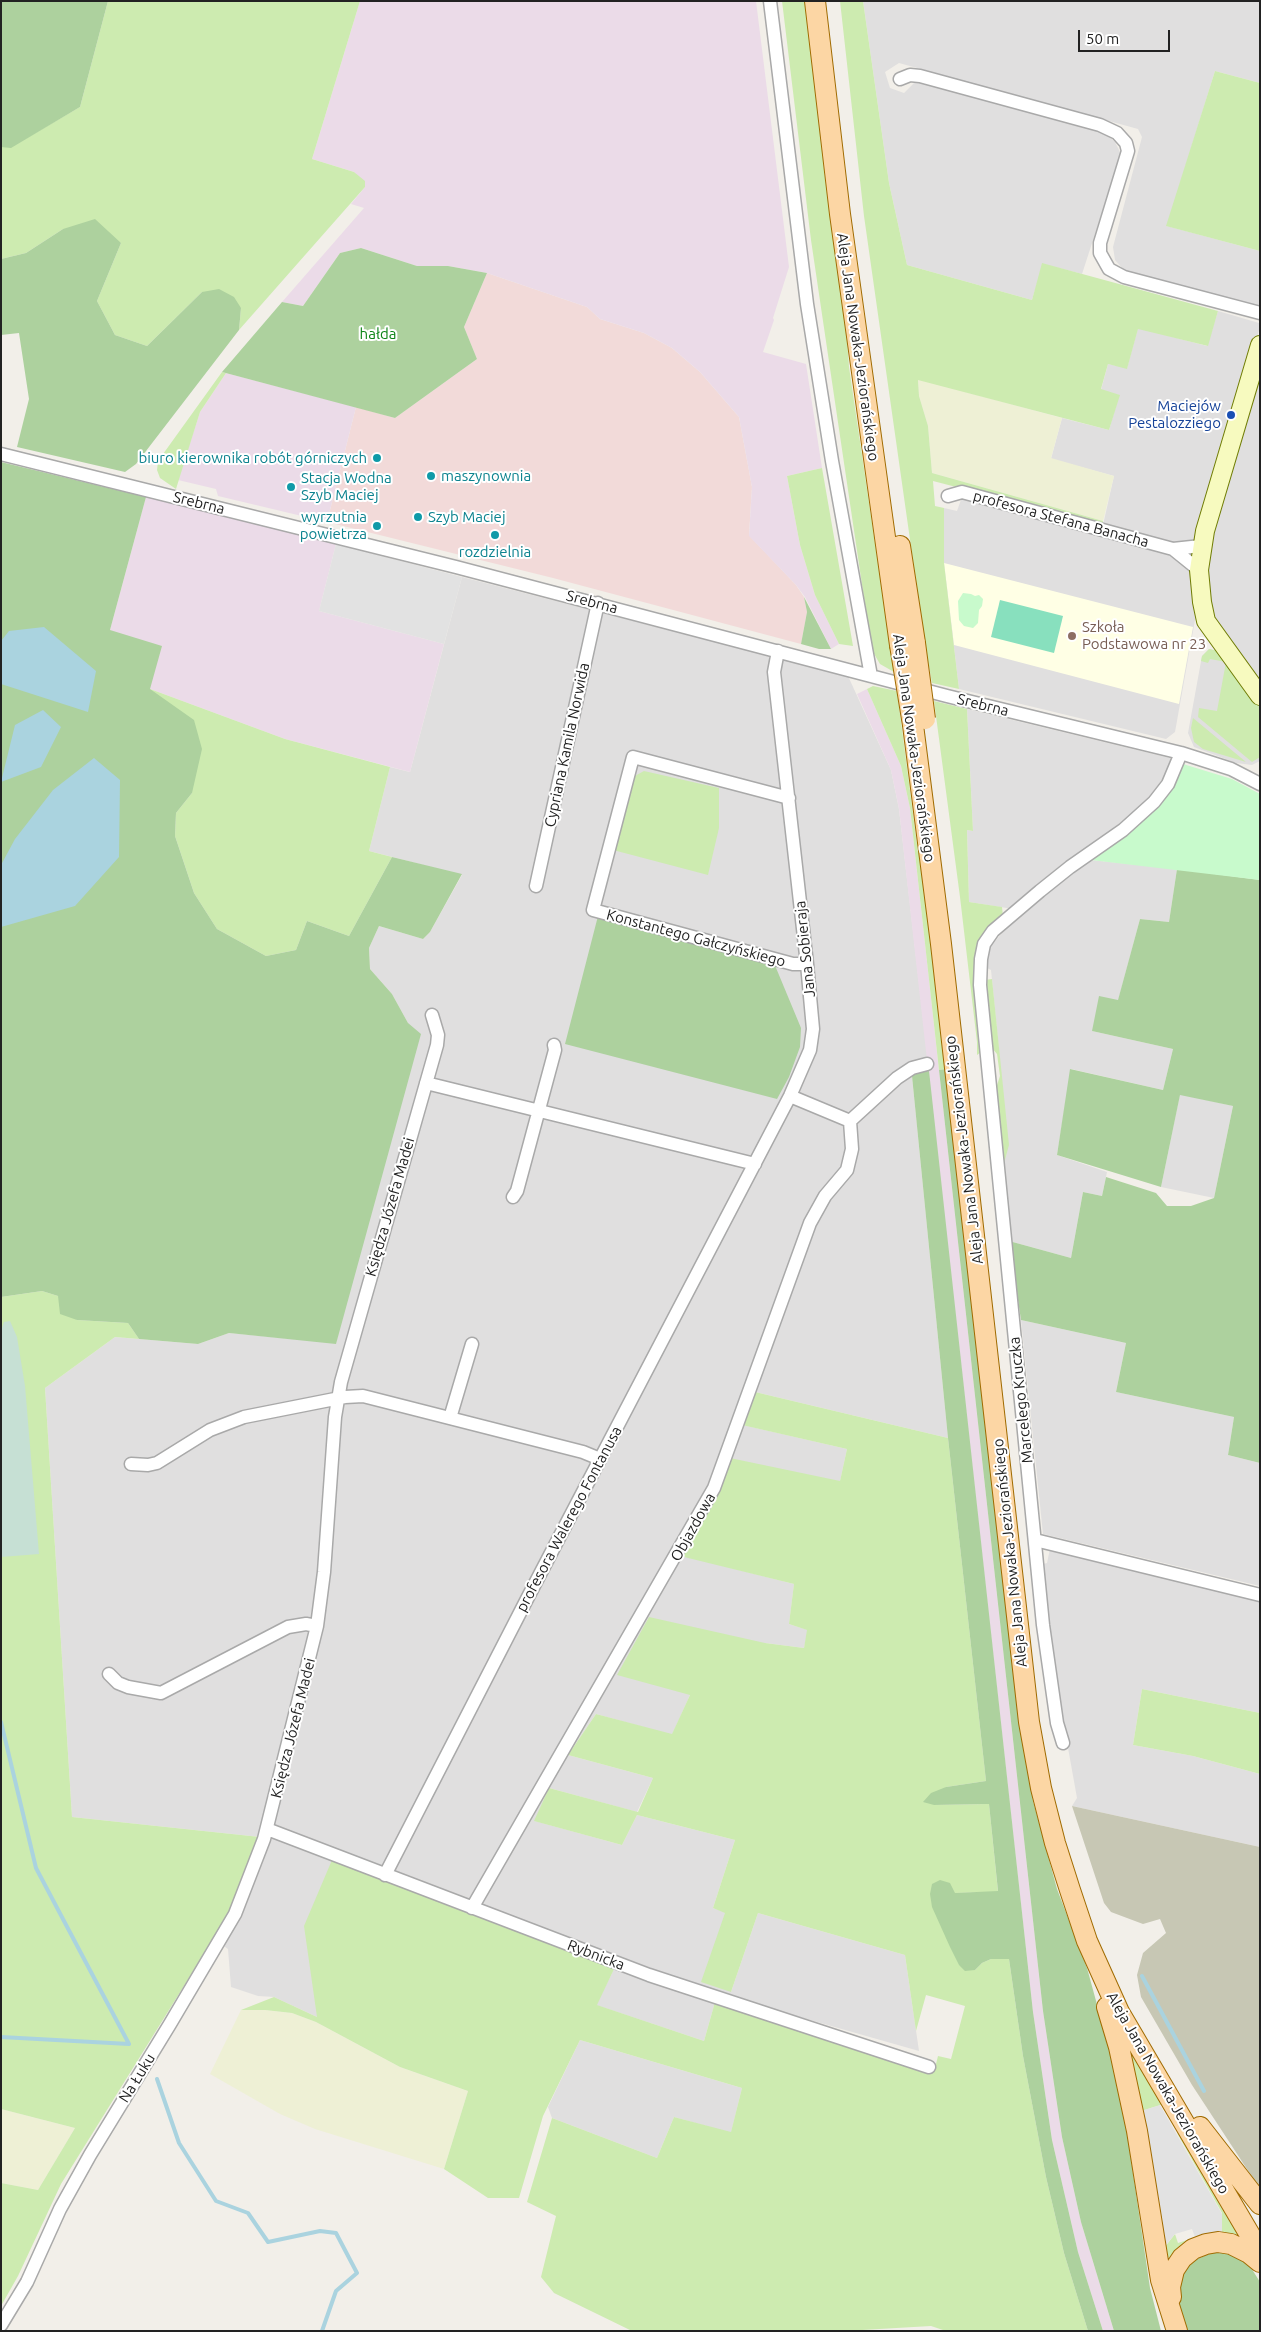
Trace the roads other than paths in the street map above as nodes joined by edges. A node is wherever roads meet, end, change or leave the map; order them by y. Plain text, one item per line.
1 (770, 1) edge
2 (816, 1) edge
3 (828, 1) edge
4 (900, 79) dead end
5 (1260, 313) edge
6 (1260, 345) edge
7 (1, 454) edge
8 (948, 496) dead end
9 (1202, 546) junction
10 (1173, 549) junction
11 (1199, 570) junction
12 (598, 603) junction
13 (907, 644) junction
14 (778, 652) junction
15 (871, 676) junction
16 (1259, 696) edge
17 (919, 724) junction
18 (1181, 753) junction
19 (1260, 784) edge
20 (789, 798) junction
21 (536, 886) dead end
22 (807, 964) junction
23 (432, 1015) dead end
24 (554, 1045) dead end
25 (927, 1064) dead end
26 (426, 1083) junction
27 (790, 1096) junction
28 (538, 1110) junction
29 (850, 1121) junction
30 (755, 1164) junction
31 (513, 1197) dead end
32 (472, 1344) dead end
33 (338, 1399) junction
34 (450, 1418) junction
35 (600, 1459) junction
36 (131, 1464) dead end
37 (1034, 1540) junction
38 (1260, 1595) edge
39 (318, 1626) junction
40 (109, 1674) dead end
41 (1063, 1743) dead end
42 (267, 1829) junction
43 (386, 1875) junction
44 (472, 1908) junction
45 (1087, 1941) junction
46 (929, 2067) dead end
47 (1200, 2128) junction
48 (1260, 2204) edge
49 (1260, 2226) edge
50 (1260, 2252) edge
51 (1260, 2262) edge
52 (1, 2325) edge
53 (1174, 2325) edge

1 - 15 street
2 - 13 main road, Aleja Jana Nowaka-Jeziorańskiego
3 - 13 main road, Aleja Jana Nowaka-Jeziorańskiego
4 - 5 street
6 - 9 street
7 - 12 street, Srebrna
8 - 10 street, profesora Stefana Banacha
9 - 10 street, profesora Stefana Banacha
9 - 11 street
10 - 11 street, profesora Stefana Banacha
11 - 16 street
12 - 14 street, Srebrna
12 - 21 street, Cypriana Kamila Norwida
13 - 17 main road, Aleja Jana Nowaka-Jeziorańskiego, bridge
14 - 15 street, Srebrna
14 - 20 street, Jana Sobieraja
15 - 18 street, Srebrna
17 - 45 main road, Aleja Jana Nowaka-Jeziorańskiego
17 - 47 main road, Aleja Jana Nowaka-Jeziorańskiego
18 - 19 street, Srebrna
18 - 37 street, Marcelego Kruczka
20 - 22 street, Jana Sobieraja
20 - 22 street, Konstantego Gałczyńskiego
22 - 27 street, Jana Sobieraja
23 - 26 street, Księdza Józefa Madei
24 - 28 street
25 - 29 street
26 - 28 street
26 - 33 street, Księdza Józefa Madei
27 - 29 street
27 - 30 street, profesora Walerego Fontanusa
28 - 30 street
28 - 31 street
29 - 44 street, Objazdowa
30 - 35 street, profesora Walerego Fontanusa
32 - 34 street
33 - 34 street
33 - 36 street
33 - 39 street, Księdza Józefa Madei
34 - 35 street
35 - 43 street, profesora Walerego Fontanusa
37 - 38 street
37 - 41 street, Marcelego Kruczka
39 - 40 street
39 - 42 street, Księdza Józefa Madei
42 - 43 street, Rybnicka
42 - 52 street, Na Łuku
43 - 44 street, Rybnicka
44 - 46 street, Rybnicka
45 - 50 main road, Aleja Jana Nowaka-Jeziorańskiego
45 - 53 main road
47 - 48 main road
47 - 49 main road, Aleja Jana Nowaka-Jeziorańskiego
51 - 53 main road

